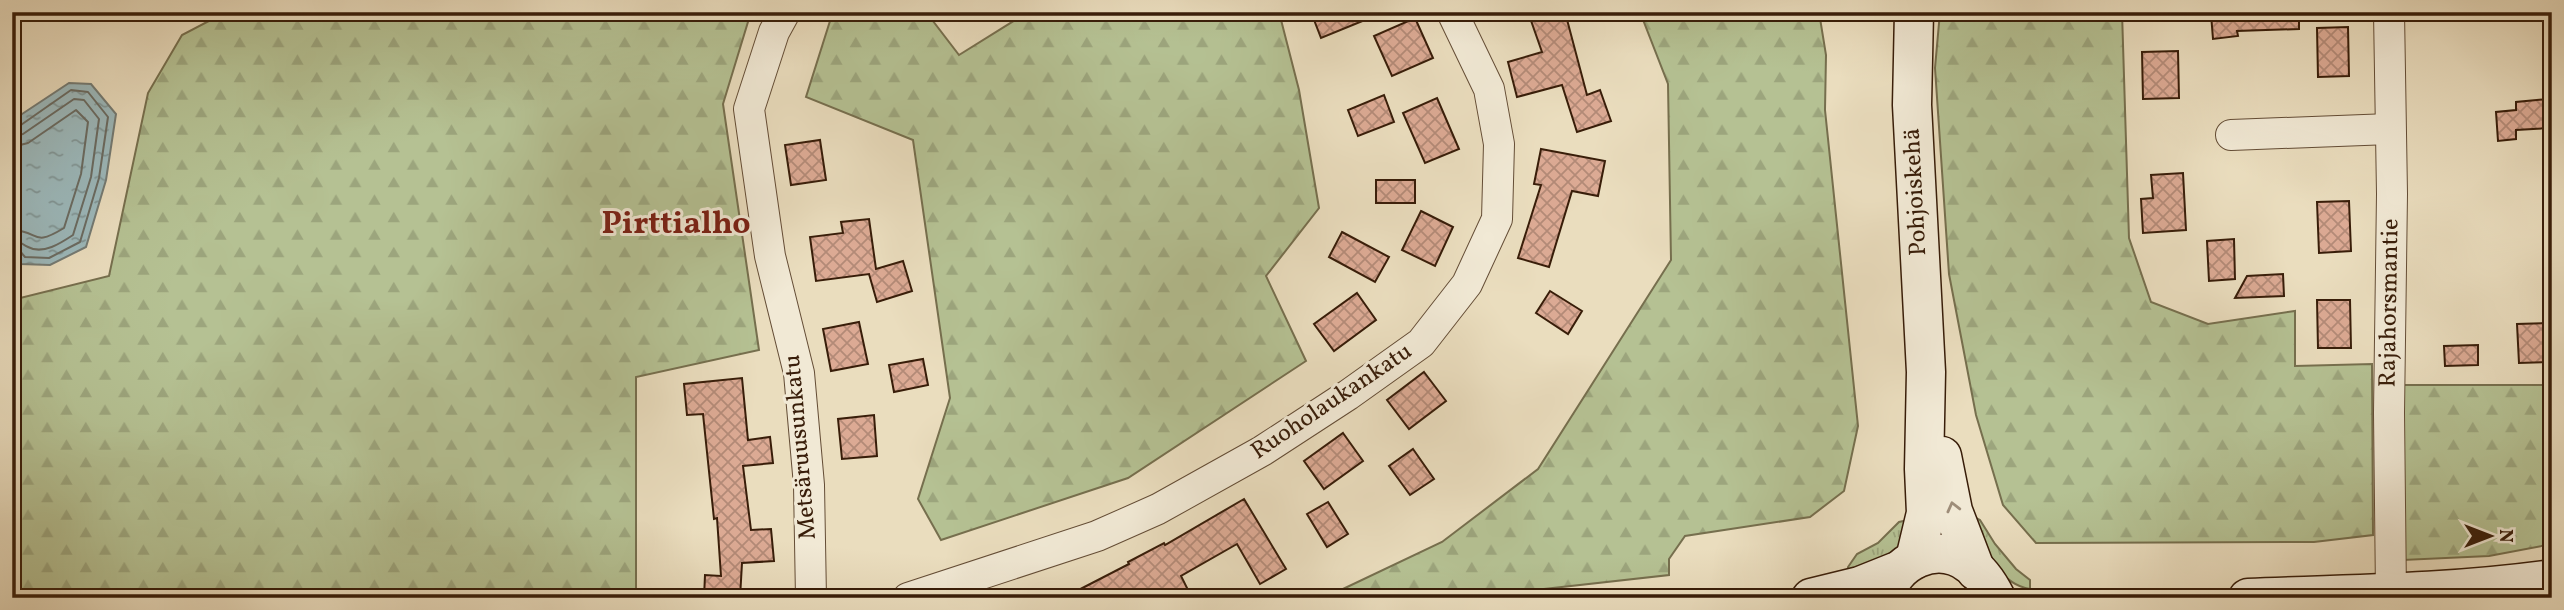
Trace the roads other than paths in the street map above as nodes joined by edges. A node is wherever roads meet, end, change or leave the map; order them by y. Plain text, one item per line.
1 (785, 12) edge
2 (1452, 12) edge
3 (1914, 12) edge
4 (2389, 12) edge
5 (2390, 129) junction
6 (2231, 135) dead end
7 (1926, 372) junction
8 (1898, 576) edge
9 (2552, 579) edge
10 (1993, 587) edge
11 (2391, 594) junction
12 (811, 598) edge
13 (908, 598) edge
14 (1811, 598) edge
15 (2248, 598) edge

1 - 12 street, Metsäruusunkatu
2 - 13 street, Ruoholaukankatu
3 - 7 main road, Pohjoiskehä
4 - 5 street, Rajahorsmantie
5 - 6 street
5 - 11 street, Rajahorsmantie
7 - 8 main road, Pohjoiskehä
10 -> 7 main road, Pohjoiskehä
8 - 10 main road
8 - 14 main road
9 - 11 main road
11 - 15 main road

